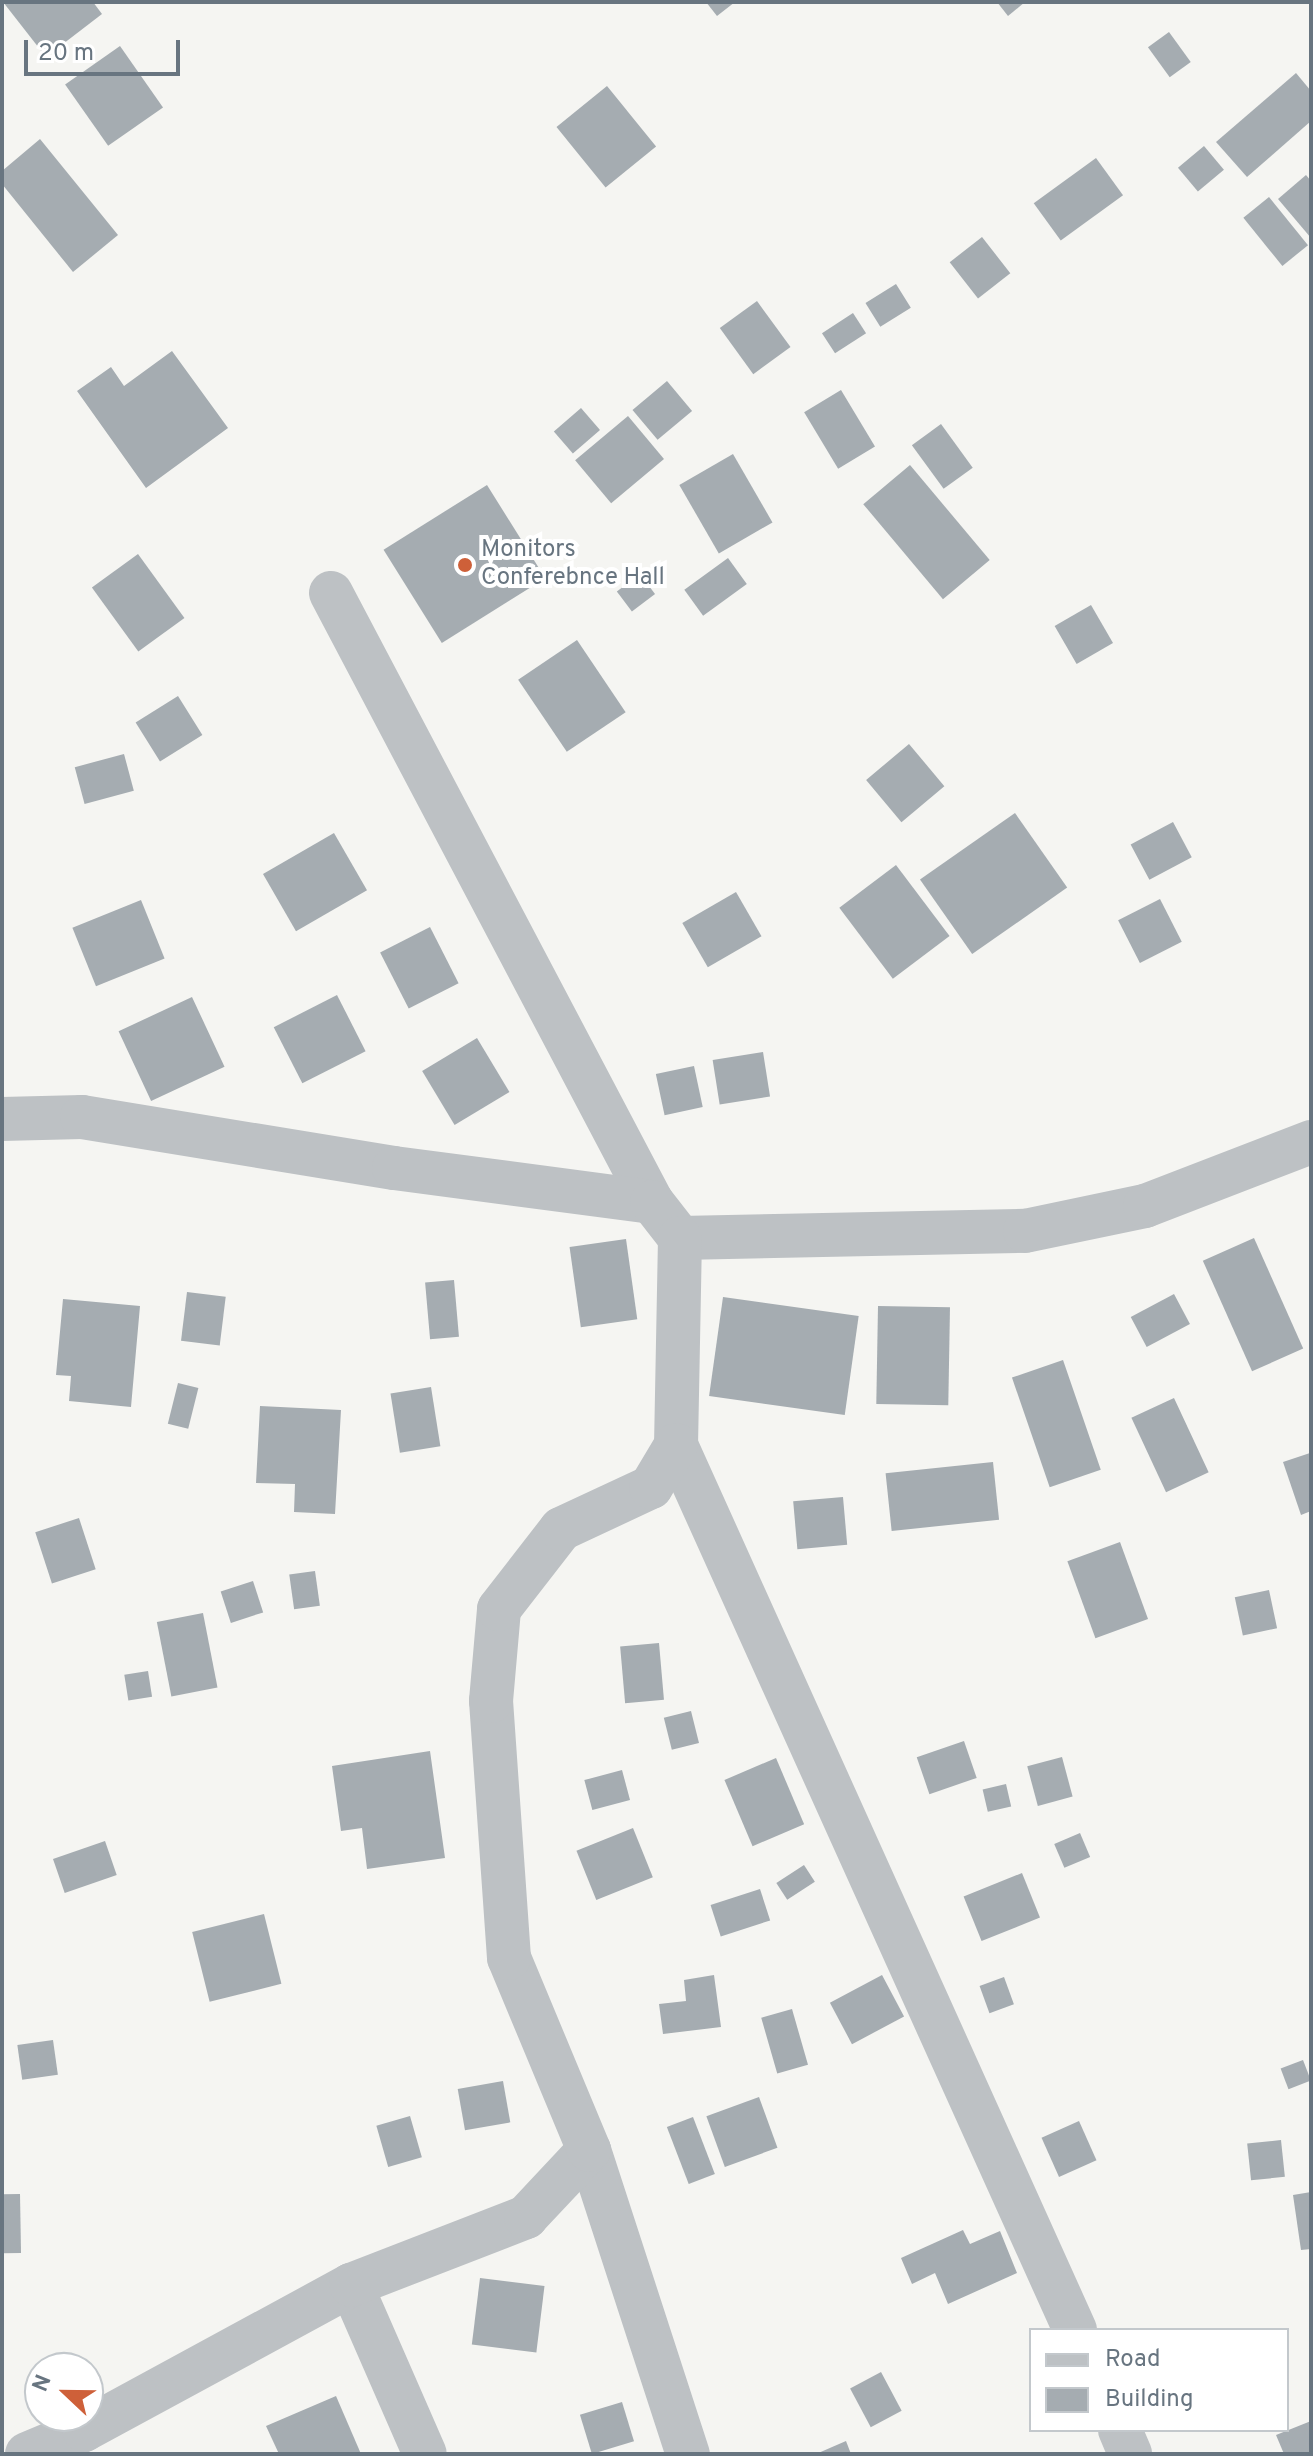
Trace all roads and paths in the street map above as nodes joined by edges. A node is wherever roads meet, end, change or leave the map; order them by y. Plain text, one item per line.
1 (331, 593) dead end
2 (2, 1119) edge
3 (1311, 1142) edge
4 (652, 1202) junction
5 (680, 1238) junction
6 (676, 1445) junction
7 (589, 2150) junction
8 (351, 2285) junction
9 (1074, 2328) edge
10 (1121, 2432) edge
11 (90, 2442) edge
12 (27, 2454) edge
13 (425, 2454) edge
14 (688, 2454) edge
15 (1130, 2454) edge

1 - 4 street
2 - 4 street
3 - 5 street
4 - 5 street
5 - 6 street
6 - 7 street
6 - 9 street
7 - 8 street
7 - 14 street
8 - 11 street
8 - 13 street
10 - 15 street
11 - 12 street

